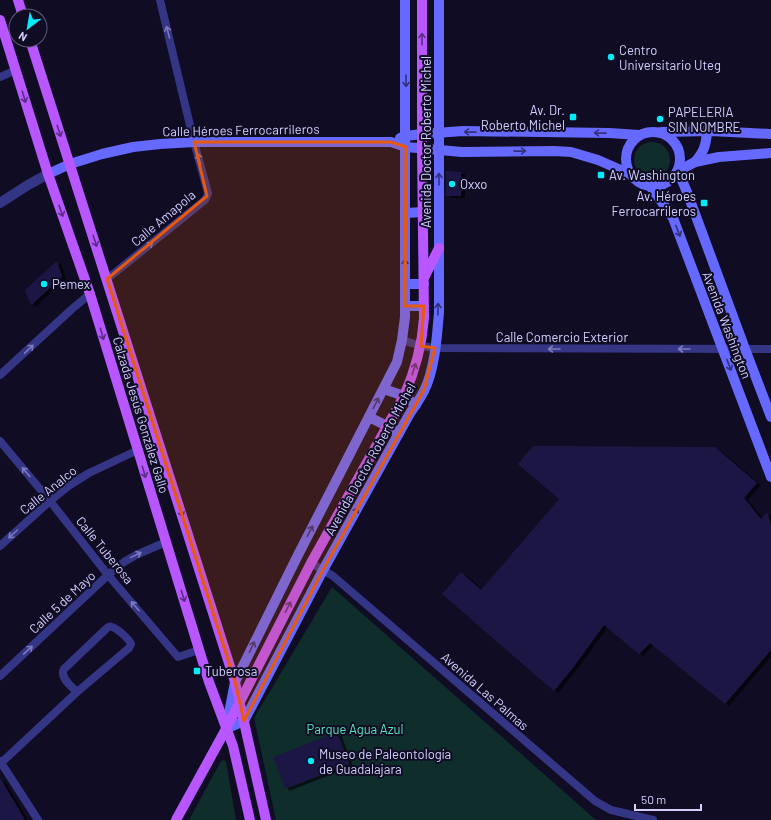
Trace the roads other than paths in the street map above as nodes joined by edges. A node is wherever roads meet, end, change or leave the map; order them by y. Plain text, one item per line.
1 (160, 0) edge
2 (405, 0) edge
3 (422, 0) edge
4 (439, 0) edge
5 (0, 20) edge
6 (33, 48) edge
7 (16, 70) junction
8 (0, 76) edge
9 (406, 109) junction
10 (422, 109) junction
11 (660, 132) junction
12 (707, 132) junction
13 (439, 133) junction
14 (422, 134) junction
15 (771, 134) edge
16 (639, 135) junction
17 (406, 136) junction
18 (194, 142) junction
19 (391, 142) junction
20 (406, 147) junction
21 (422, 148) junction
22 (439, 150) junction
23 (770, 153) edge
24 (695, 162) junction
25 (70, 164) junction
26 (678, 171) junction
27 (48, 174) junction
28 (630, 174) junction
29 (422, 185) junction
30 (406, 186) junction
31 (650, 186) junction
32 (0, 203) edge
33 (423, 212) junction
34 (406, 213) junction
35 (439, 248) junction
36 (107, 279) junction
37 (424, 282) junction
38 (405, 284) junction
39 (90, 294) junction
40 (405, 306) junction
41 (424, 306) junction
42 (402, 340) junction
43 (421, 346) junction
44 (435, 348) junction
45 (722, 349) junction
46 (745, 349) junction
47 (771, 349) edge
48 (0, 375) edge
49 (384, 389) junction
50 (404, 396) junction
51 (416, 404) junction
52 (369, 417) junction
53 (771, 417) edge
54 (387, 426) junction
55 (399, 433) junction
56 (0, 440) edge
57 (138, 450) junction
58 (771, 477) edge
59 (50, 501) junction
60 (318, 515) junction
61 (333, 523) junction
62 (166, 542) junction
63 (0, 546) edge
64 (311, 562) junction
65 (324, 569) junction
66 (108, 575) junction
67 (199, 650) junction
68 (0, 676) edge
69 (235, 682) junction
70 (77, 692) junction
71 (240, 701) junction
72 (244, 721) junction
73 (226, 729) junction
74 (0, 762) edge
75 (38, 820) edge
76 (176, 820) edge
77 (250, 820) edge
78 (266, 820) edge
79 (653, 820) edge

18 -> 1 street, Calle Amapola
2 -> 9 main road, Avenida Doctor Roberto Michel
10 -> 3 main road, Avenida Doctor Roberto Michel
4 - 13 main road, Avenida Doctor Roberto Michel
5 - 7 main road, Calzada Jesús González Gallo
6 -> 25 main road, Calzada Jesús González Gallo
7 - 8 street
7 -> 27 main road, Calzada Jesús González Gallo
9 - 10 main road
9 - 17 main road, Avenida Doctor Roberto Michel
10 - 14 main road, Avenida Doctor Roberto Michel
11 - 12 main road
11 - 16 main road
11 - 26 main road
12 - 15 main road
12 - 24 main road
13 - 14 main road, Calle Héroes Ferrocarrileros
16 -> 13 main road, Calle Héroes Ferrocarrileros
13 - 22 main road, Avenida Doctor Roberto Michel
14 - 17 main road, Calle Héroes Ferrocarrileros
14 - 21 main road, Avenida Doctor Roberto Michel
16 - 28 main road
17 - 19 main road, Calle Héroes Ferrocarrileros
17 - 20 main road, Avenida Doctor Roberto Michel
18 - 19 main road, Calle Héroes Ferrocarrileros
18 - 25 main road, Calle Héroes Ferrocarrileros
36 -> 18 street, Calle Amapola
19 - 20 main road, Calle Héroes Ferrocarrileros
20 - 21 main road, Calle Héroes Ferrocarrileros
20 - 30 main road, Avenida Doctor Roberto Michel
21 - 22 main road, Calle Héroes Ferrocarrileros
21 - 29 main road, Avenida Doctor Roberto Michel
22 -> 28 main road, Calle Héroes Ferrocarrileros
35 -> 22 main road, Avenida Doctor Roberto Michel
23 - 24 main road
24 - 26 main road
25 - 27 main road, Calle Héroes Ferrocarrileros
25 -> 36 main road, Calzada Jesús González Gallo
26 - 31 main road
26 - 46 main road, Avenida Washington
27 - 32 street
27 -> 39 main road, Calzada Jesús González Gallo
28 - 31 main road
29 - 30 main road
29 - 33 main road, Avenida Doctor Roberto Michel
30 - 34 main road, Avenida Doctor Roberto Michel
31 -> 45 main road, Avenida Washington
33 - 34 main road
33 - 37 main road, Avenida Doctor Roberto Michel
38 -> 34 main road, Avenida Doctor Roberto Michel
35 - 37 main road
44 -> 35 main road, Avenida Doctor Roberto Michel
36 -> 69 main road, Calzada Jesús González Gallo
37 - 38 main road
37 - 41 main road, Avenida Doctor Roberto Michel
38 - 40 main road, Avenida Doctor Roberto Michel
48 -> 39 street
39 -> 57 main road, Calzada Jesús González Gallo
40 - 41 main road
40 - 42 main road, Avenida Doctor Roberto Michel
41 - 43 main road, Avenida Doctor Roberto Michel
42 - 43 street, Calle Comercio Exterior
42 - 49 main road, Avenida Doctor Roberto Michel
43 - 44 street, Calle Comercio Exterior
50 -> 43 main road, Avenida Doctor Roberto Michel
45 -> 44 street, Calle Comercio Exterior
44 - 51 main road, Avenida Doctor Roberto Michel
45 - 46 street, Calle Comercio Exterior
45 -> 58 main road, Avenida Washington
46 - 47 street, Calle Comercio Exterior
46 - 53 main road, Avenida Washington
49 - 50 main road
52 -> 49 main road, Avenida Doctor Roberto Michel
50 - 51 main road
50 - 54 main road, Avenida Doctor Roberto Michel
51 - 55 main road, Avenida Doctor Roberto Michel
52 - 54 main road
52 - 60 main road, Avenida Doctor Roberto Michel
54 - 55 main road
54 - 61 main road, Avenida Doctor Roberto Michel
65 -> 55 main road, Avenida Doctor Roberto Michel
59 -> 56 street, Calle Tuberosa
57 - 59 street, Calle Analco
57 -> 62 main road, Calzada Jesús González Gallo
59 -> 63 street, Calle Analco
59 - 66 street, Calle Tuberosa
60 - 61 main road
69 -> 60 main road, Avenida Doctor Roberto Michel
61 - 64 main road, Avenida Doctor Roberto Michel
66 -> 62 street, Calle 5 de Mayo
62 -> 67 main road, Calzada Jesús González Gallo
64 - 65 street, Avenida Las Palmas
71 -> 64 main road, Avenida Doctor Roberto Michel
65 - 72 main road, Avenida Doctor Roberto Michel
65 - 79 street, Avenida Las Palmas
67 -> 66 street, Calle Tuberosa
68 -> 66 street, Calle 5 de Mayo
67 - 73 main road, Calzada Jesús González Gallo
69 - 71 main road, Calzada Jesús González Gallo
69 - 73 main road, Avenida Doctor Roberto Michel
70 - 70 street
70 - 74 street
71 - 72 main road, Calzada Jesús González Gallo
71 - 73 main road, Avenida Doctor Roberto Michel
72 - 73 main road
72 - 78 main road
73 - 76 main road, Avenida Doctor Roberto Michel
73 - 77 main road, Calzada Jesús González Gallo
74 - 75 street

